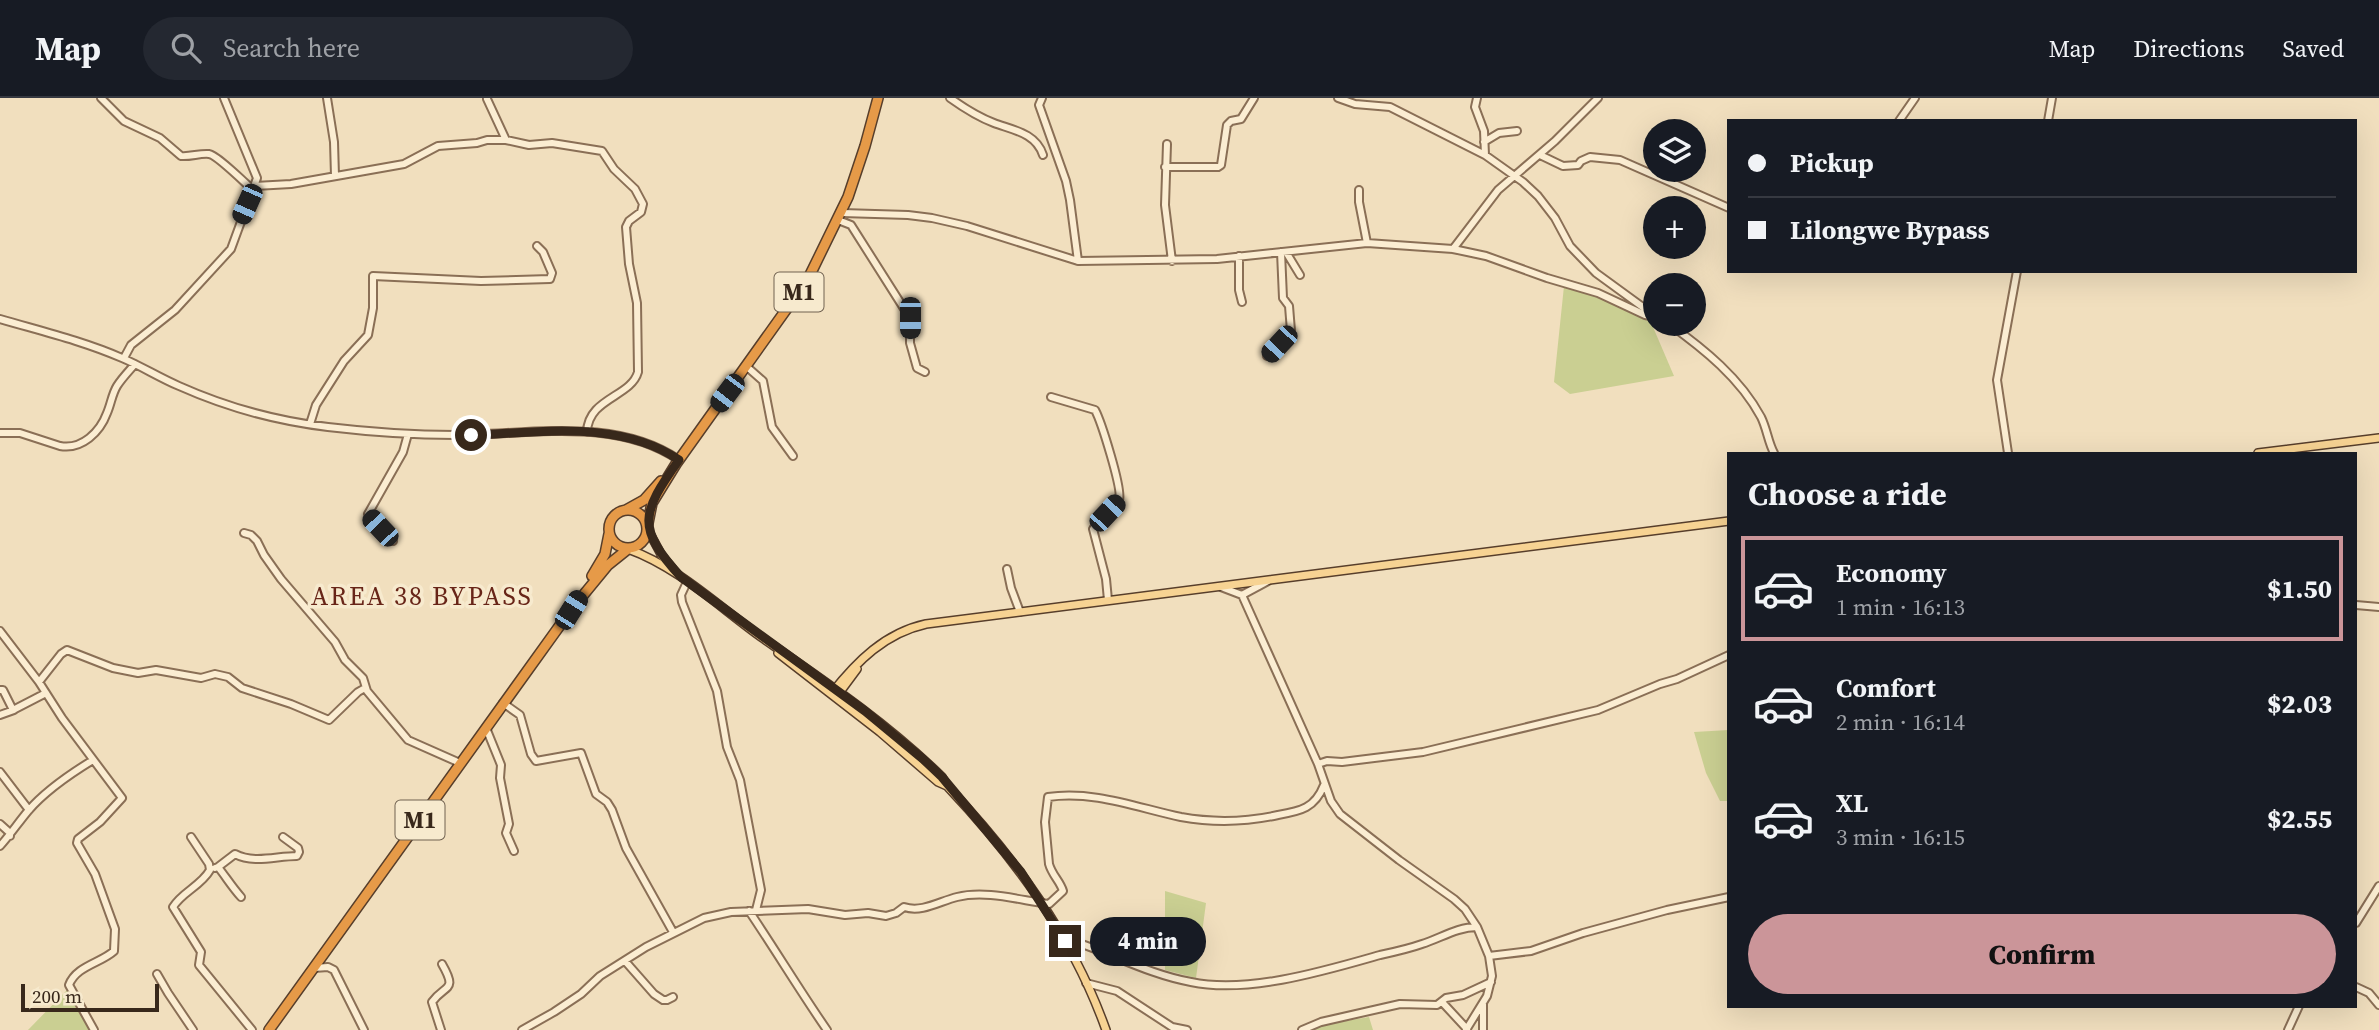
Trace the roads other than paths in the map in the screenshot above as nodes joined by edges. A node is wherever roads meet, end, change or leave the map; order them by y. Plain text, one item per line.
1 (101, 98) edge
2 (225, 98) edge
3 (327, 98) edge
4 (878, 98) edge
5 (950, 98) edge
6 (1042, 98) edge
7 (1254, 98) edge
8 (1338, 98) edge
9 (1392, 98) edge
10 (1477, 98) edge
11 (1598, 98) edge
12 (1915, 98) edge
13 (2052, 98) edge
14 (487, 99) edge
15 (1391, 107) junction
16 (1900, 119) edge
17 (2048, 119) edge
18 (1517, 131) dead end
19 (506, 140) junction
20 (1484, 142) junction
21 (1167, 144) dead end
22 (1043, 155) dead end
23 (1485, 155) junction
24 (1540, 155) junction
25 (1165, 167) junction
26 (335, 176) junction
27 (1514, 176) junction
28 (254, 188) junction
29 (1359, 190) dead end
30 (1727, 207) edge
31 (840, 216) junction
32 (1367, 243) junction
33 (537, 246) dead end
34 (1454, 248) junction
35 (1283, 252) junction
36 (1239, 256) junction
37 (1078, 261) junction
38 (1172, 261) junction
39 (2017, 273) edge
40 (1300, 275) dead end
41 (1242, 302) dead end
42 (1643, 307) edge
43 (1643, 314) edge
44 (0, 319) edge
45 (1686, 336) edge
46 (1267, 356) dead end
47 (124, 358) junction
48 (135, 364) junction
49 (746, 366) junction
50 (925, 372) dead end
51 (1051, 397) dead end
52 (310, 424) junction
53 (587, 432) junction
54 (0, 433) edge
55 (408, 434) junction
56 (2379, 438) edge
57 (1774, 452) edge
58 (2008, 452) edge
59 (2266, 452) edge
60 (793, 456) dead end
61 (677, 462) junction
62 (624, 511) junction
63 (1727, 521) edge
64 (647, 528) junction
65 (609, 529) junction
66 (244, 533) dead end
67 (393, 541) dead end
68 (628, 549) junction
69 (1007, 569) dead end
70 (1270, 579) junction
71 (684, 580) junction
72 (1219, 586) junction
73 (1242, 595) junction
74 (1108, 600) junction
75 (2357, 605) edge
76 (2379, 607) edge
77 (571, 610) junction
78 (1020, 612) junction
79 (0, 631) edge
80 (764, 639) junction
81 (1727, 656) edge
82 (811, 671) junction
83 (848, 678) junction
84 (39, 682) junction
85 (365, 688) junction
86 (0, 690) edge
87 (46, 693) junction
88 (836, 693) junction
89 (503, 703) junction
90 (855, 704) junction
91 (15, 709) junction
92 (0, 715) edge
93 (486, 727) junction
94 (93, 760) junction
95 (460, 763) junction
96 (1318, 764) junction
97 (0, 772) edge
98 (1324, 785) junction
99 (948, 787) junction
100 (29, 810) junction
101 (0, 824) edge
102 (10, 836) junction
103 (283, 836) dead end
104 (191, 837) dead end
105 (0, 846) edge
106 (514, 851) dead end
107 (218, 867) junction
108 (210, 870) junction
109 (2379, 886) edge
110 (241, 897) dead end
111 (1727, 897) edge
112 (1042, 903) junction
113 (752, 911) junction
114 (2357, 921) edge
115 (1477, 927) junction
116 (673, 932) junction
117 (1065, 941) junction
118 (1489, 956) junction
119 (625, 961) junction
120 (442, 964) dead end
121 (314, 968) junction
122 (157, 974) dead end
123 (1491, 982) junction
124 (1086, 983) junction
125 (2357, 988) edge
126 (673, 997) dead end
127 (1443, 1002) junction
128 (1483, 1003) junction
129 (2379, 1005) edge
130 (2298, 1008) edge
131 (94, 1030) edge
132 (193, 1030) edge
133 (252, 1030) edge
134 (269, 1030) edge
135 (364, 1030) edge
136 (441, 1030) edge
137 (522, 1030) edge
138 (827, 1030) edge
139 (1105, 1030) edge
140 (1186, 1030) edge
141 (1302, 1030) edge
142 (1467, 1030) edge
143 (1483, 1030) edge
144 (2289, 1030) edge

1 - 28 street
2 - 28 street
3 - 26 street
4 - 31 highway, M1
5 - 22 street
6 - 37 street
7 - 25 street
8 - 15 street
9 - 15 street
10 - 20 street
11 - 24 street
12 - 16 street
13 - 17 street
14 - 19 street
15 - 23 street
18 - 20 street
19 - 26 street
19 - 53 street
20 - 23 street
21 - 25 street
23 - 27 street
24 - 27 street
24 - 30 street
25 - 38 street
26 - 28 street
27 - 34 street
27 - 42 street
28 - 47 street
29 - 32 street
31 - 37 street
31 - 49 highway, M1
31 - 50 street
32 - 34 street
32 - 35 street
33 - 52 street
34 - 43 street
35 - 36 street
35 - 40 street
35 - 46 street
36 - 38 street
36 - 41 street
37 - 38 street
39 - 58 street
44 - 47 street
45 - 57 street
47 - 48 street
48 - 52 street
48 - 54 street
49 - 60 street
49 - 61 highway, M1
51 - 74 street
52 - 55 street
53 - 55 street
53 - 61 street
55 - 67 street
56 - 59 main road
61 - 62 highway, M1
61 - 64 highway, M1
62 - 64 highway
62 - 65 highway, M1
63 - 70 main road
64 - 68 highway, M1
64 - 71 main road
65 - 68 highway
65 - 77 highway, M1
66 - 85 street
68 - 71 main road
68 - 77 highway, M1
69 - 78 street
70 - 72 main road
70 - 73 street
71 - 80 main road
71 - 113 street
72 - 73 street
72 - 74 main road
73 - 96 street
74 - 78 main road
75 - 76 street
77 - 89 highway, M1
78 - 83 main road
79 - 84 street
80 - 82 main road
80 - 88 main road
81 - 96 street
82 - 83 main road
82 - 88 main road
83 - 88 main road
83 - 90 main road
84 - 85 street
84 - 87 street
85 - 95 street
86 - 91 street
87 - 91 street
87 - 94 street
88 - 90 main road
88 - 99 main road
89 - 93 highway, M1
89 - 116 street
90 - 99 main road
91 - 92 street
93 - 95 highway, M1
93 - 106 street
94 - 100 street
94 - 131 street
95 - 121 highway, M1
96 - 98 street
97 - 100 street
98 - 112 street
98 - 115 street
99 - 112 main road
100 - 102 street
101 - 102 street
102 - 105 street
103 - 107 street
104 - 108 street
107 - 108 street
107 - 110 street
108 - 133 street
109 - 114 street
111 - 118 street
112 - 113 street
112 - 117 main road
113 - 116 street
113 - 138 street
115 - 117 street
115 - 118 street
116 - 119 street
117 - 124 main road
118 - 123 street
119 - 126 street
119 - 137 street
120 - 136 street
121 - 134 highway, M1
121 - 135 street
122 - 132 street
123 - 127 street
123 - 128 street
124 - 139 main road
124 - 140 street
125 - 129 street
127 - 141 street
127 - 142 street
128 - 142 street
128 - 143 street
130 - 144 street

